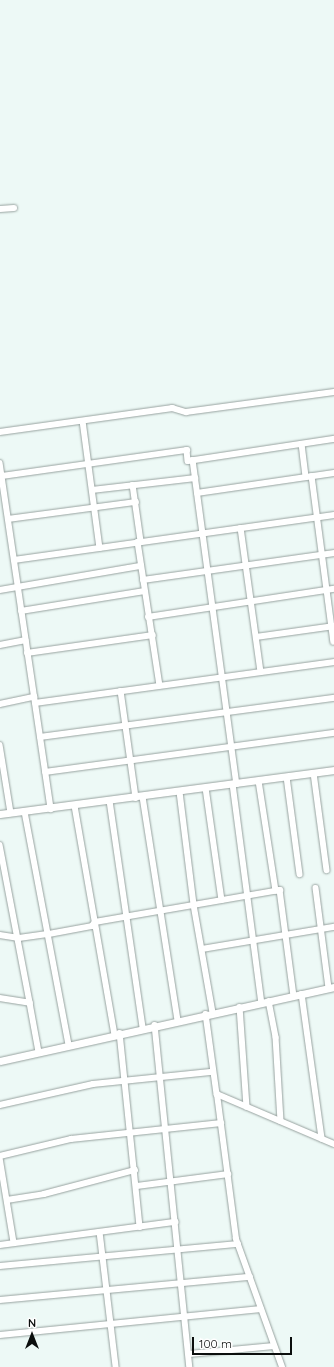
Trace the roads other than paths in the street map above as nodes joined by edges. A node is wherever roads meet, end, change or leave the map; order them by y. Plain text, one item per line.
1 (14, 208) dead end
2 (0, 209) edge
3 (334, 392) edge
4 (83, 421) junction
5 (0, 432) edge
6 (334, 439) edge
7 (302, 444) junction
8 (193, 460) junction
9 (0, 462) edge
10 (89, 464) junction
11 (1, 472) edge
12 (334, 473) edge
13 (312, 476) junction
14 (306, 477) junction
15 (195, 478) junction
16 (133, 485) junction
17 (92, 490) junction
18 (197, 493) junction
19 (136, 502) junction
20 (94, 507) junction
21 (334, 515) edge
22 (318, 518) junction
23 (8, 519) junction
24 (241, 528) junction
25 (202, 534) junction
26 (139, 542) junction
27 (100, 548) junction
28 (334, 553) edge
29 (323, 554) junction
30 (14, 560) junction
31 (246, 565) junction
32 (141, 566) junction
33 (208, 570) junction
34 (143, 580) junction
35 (18, 586) junction
36 (334, 589) edge
37 (0, 590) edge
38 (327, 590) junction
39 (144, 591) junction
40 (251, 603) junction
41 (213, 609) junction
42 (21, 611) junction
43 (148, 617) junction
44 (333, 626) edge
45 (153, 635) junction
46 (256, 637) junction
47 (26, 640) junction
48 (334, 642) edge
49 (0, 645) edge
50 (27, 653) junction
51 (334, 662) edge
52 (261, 672) junction
53 (222, 677) junction
54 (160, 685) junction
55 (121, 691) junction
56 (34, 697) junction
57 (334, 698) edge
58 (0, 704) edge
59 (35, 704) junction
60 (227, 712) junction
61 (126, 725) junction
62 (334, 733) edge
63 (40, 737) junction
64 (0, 745) edge
65 (232, 745) junction
66 (130, 760) junction
67 (334, 770) edge
68 (45, 772) junction
69 (314, 773) junction
70 (287, 776) junction
71 (259, 780) junction
72 (235, 784) junction
73 (206, 788) junction
74 (180, 792) junction
75 (140, 797) junction
76 (110, 801) junction
77 (75, 806) junction
78 (51, 809) junction
79 (25, 812) junction
80 (11, 813) junction
81 (0, 814) edge
82 (0, 845) edge
83 (327, 870) dead end
84 (300, 874) dead end
85 (316, 888) dead end
86 (276, 891) junction
87 (248, 896) junction
88 (222, 900) junction
89 (194, 905) junction
90 (161, 910) junction
91 (127, 916) junction
92 (95, 922) junction
93 (334, 927) edge
94 (321, 929) junction
95 (0, 934) edge
96 (49, 934) junction
97 (286, 935) junction
98 (19, 938) junction
99 (254, 941) junction
100 (202, 950) junction
101 (332, 988) edge
102 (302, 994) junction
103 (294, 996) junction
104 (0, 998) edge
105 (265, 1002) junction
106 (30, 1003) junction
107 (240, 1008) junction
108 (210, 1014) junction
109 (178, 1021) junction
110 (155, 1025) junction
111 (143, 1028) junction
112 (118, 1034) junction
113 (69, 1045) junction
114 (39, 1052) junction
115 (0, 1061) edge
116 (212, 1072) junction
117 (161, 1077) junction
118 (126, 1080) junction
119 (217, 1094) junction
120 (0, 1105) edge
121 (247, 1107) junction
122 (281, 1121) junction
123 (221, 1123) junction
124 (166, 1130) junction
125 (132, 1133) junction
126 (322, 1139) junction
127 (334, 1144) edge
128 (0, 1157) edge
129 (135, 1170) junction
130 (228, 1174) junction
131 (171, 1180) junction
132 (136, 1186) junction
133 (7, 1200) junction
134 (175, 1222) junction
135 (140, 1227) junction
136 (100, 1232) junction
137 (14, 1243) junction
138 (238, 1244) junction
139 (0, 1245) edge
140 (179, 1250) junction
141 (103, 1256) junction
142 (0, 1266) edge
143 (250, 1277) junction
144 (182, 1283) junction
145 (107, 1290) junction
146 (0, 1300) edge
147 (261, 1309) junction
148 (186, 1318) junction
149 (112, 1324) junction
150 (0, 1335) edge
151 (274, 1346) junction
152 (189, 1354) junction
153 (116, 1367) edge
154 (190, 1367) edge
155 (282, 1367) edge

1 - 2 street
3 - 4 street
4 - 5 street
4 - 10 street
6 - 7 street
7 - 8 street
7 - 14 street
8 - 10 street
8 - 15 street
9 - 11 street
10 - 11 street
10 - 17 street
11 - 23 street
12 - 13 street
13 - 14 street
13 - 22 street
14 - 18 street
15 - 16 street
15 - 18 street
16 - 17 street
16 - 19 street
17 - 20 street
18 - 25 street
19 - 20 street
19 - 26 street
20 - 23 street
20 - 27 street
21 - 22 street
22 - 24 street
22 - 29 street
23 - 30 street
24 - 25 street
24 - 31 street
25 - 26 street
25 - 33 street
26 - 27 street
26 - 32 street
27 - 30 street
28 - 29 street
29 - 31 street
29 - 38 street
30 - 35 street
31 - 33 street
31 - 40 street
32 - 34 street
32 - 35 street
33 - 34 street
33 - 41 street
34 - 39 street
35 - 37 street
35 - 42 street
36 - 38 street
38 - 40 street
38 - 44 street
39 - 42 street
39 - 43 street
40 - 41 street
40 - 46 street
41 - 43 street
41 - 53 street
42 - 47 street
43 - 45 street
44 - 46 street
44 - 48 street
45 - 50 street
45 - 54 street
46 - 52 street
47 - 49 street
47 - 50 street
50 - 56 street
51 - 52 street
52 - 53 street
53 - 54 street
53 - 60 street
54 - 55 street
55 - 59 street
55 - 61 street
56 - 58 street
56 - 59 street
57 - 60 street
59 - 63 street
60 - 61 street
60 - 65 street
61 - 63 street
61 - 66 street
62 - 65 street
63 - 68 street
64 - 80 street
65 - 66 street
65 - 72 street
66 - 68 street
66 - 75 street
67 - 69 street
68 - 78 street
69 - 70 street
69 - 83 street
70 - 71 street
70 - 84 street
71 - 72 street
71 - 86 street
72 - 73 street
72 - 87 street
73 - 74 street
73 - 88 street
74 - 75 street
74 - 89 street
75 - 76 street
75 - 90 street
76 - 77 street
76 - 91 street
77 - 78 street
77 - 92 street
78 - 79 street
79 - 80 street
79 - 96 street
80 - 81 street
82 - 98 street
85 - 94 street
86 - 87 street
86 - 97 street
87 - 88 street
87 - 99 street
88 - 89 street
89 - 90 street
89 - 100 street
90 - 91 street
90 - 109 street
91 - 92 street
91 - 111 street
92 - 96 street
92 - 112 street
93 - 94 street
94 - 97 street
94 - 101 street
95 - 98 street
96 - 98 street
96 - 113 street
97 - 99 street
97 - 103 street
98 - 106 street
99 - 100 street
99 - 105 street
100 - 108 street
101 - 102 street
102 - 103 street
102 - 126 street
103 - 105 street
104 - 106 street
105 - 107 street
105 - 122 street
106 - 114 street
107 - 108 street
107 - 121 street
108 - 109 street
108 - 116 street
109 - 110 street
110 - 111 street
110 - 117 street
111 - 112 street
112 - 113 street
112 - 118 street
113 - 114 street
114 - 115 street
116 - 117 street
116 - 119 street
117 - 118 street
117 - 124 street
118 - 120 street
118 - 125 street
119 - 121 street
119 - 123 street
121 - 122 street
122 - 126 street
123 - 124 street
123 - 130 street
124 - 125 street
124 - 131 street
125 - 128 street
125 - 129 street
126 - 127 street
128 - 133 street
129 - 132 street
129 - 133 street
130 - 131 street
130 - 138 street
131 - 132 street
131 - 134 street
132 - 135 street
133 - 137 street
134 - 135 street
134 - 140 street
135 - 136 street
136 - 137 street
136 - 141 street
137 - 139 street
138 - 140 street
138 - 143 street
140 - 141 street
140 - 144 street
141 - 142 street
141 - 145 street
143 - 144 street
143 - 147 street
144 - 145 street
144 - 148 street
145 - 146 street
145 - 149 street
147 - 148 street
147 - 151 street
148 - 149 street
148 - 152 street
149 - 150 street
149 - 153 street
151 - 152 street
151 - 155 street
152 - 154 street

